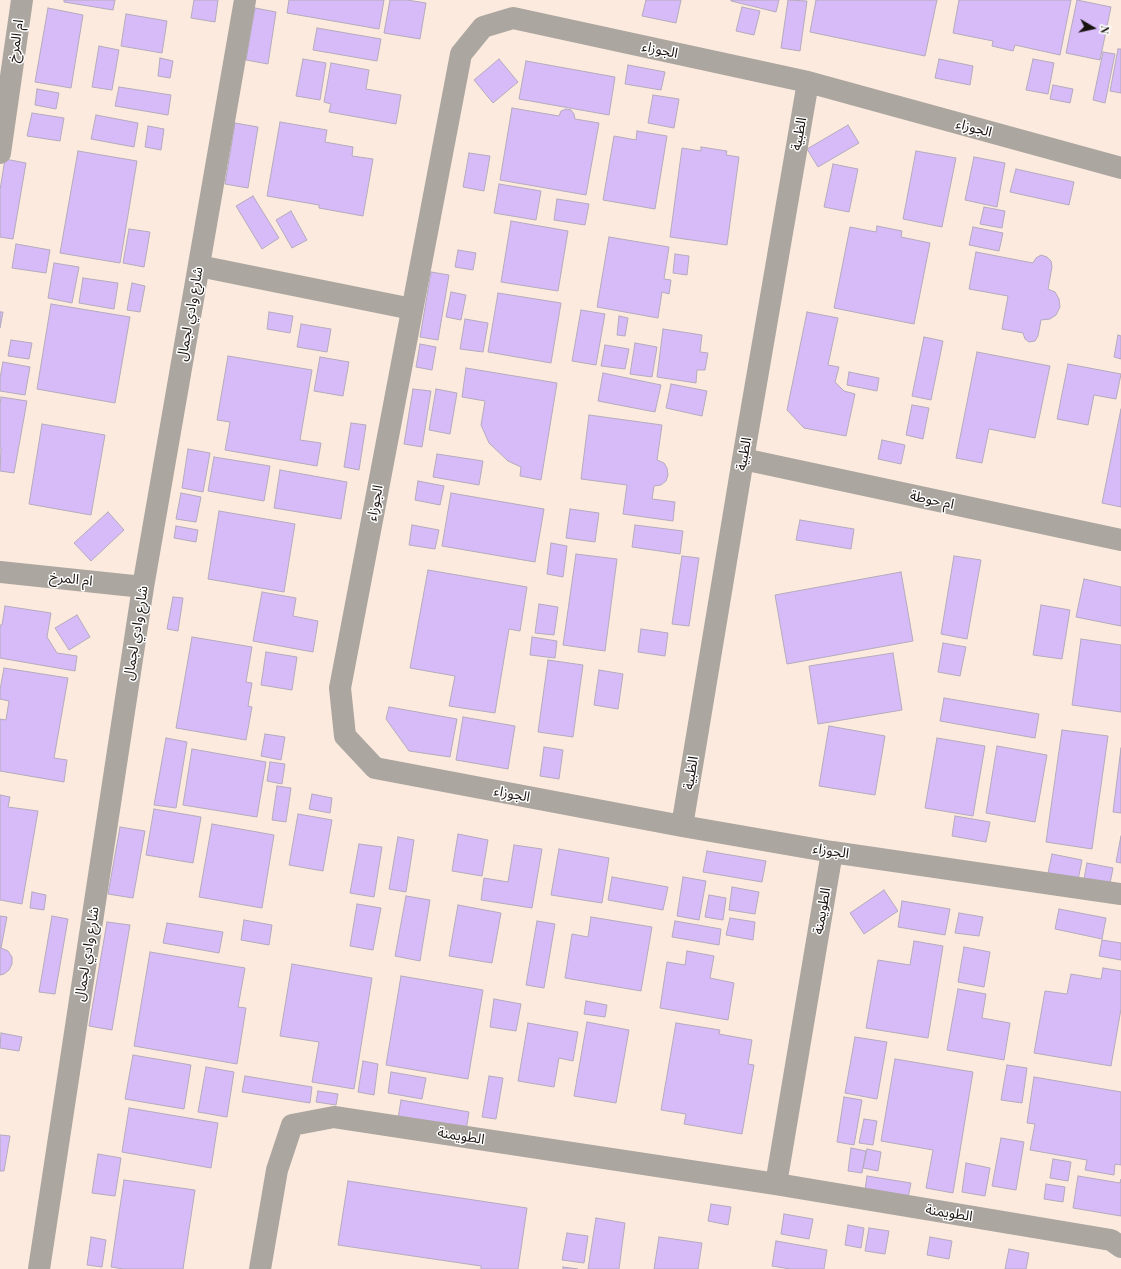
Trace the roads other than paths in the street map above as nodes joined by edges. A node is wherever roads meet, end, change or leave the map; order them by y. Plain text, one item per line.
1 (22, 0) edge
2 (245, 0) edge
3 (808, 82) junction
4 (0, 153) edge
5 (1121, 168) edge
6 (199, 266) junction
7 (412, 309) junction
8 (743, 459) junction
9 (1121, 540) edge
10 (0, 572) edge
11 (143, 586) junction
12 (682, 826) junction
13 (832, 852) junction
14 (1121, 894) edge
15 (776, 1184) junction
16 (1121, 1247) edge
17 (39, 1269) edge
18 (260, 1269) edge

1 - 4 street, ام المرخ
2 - 6 street, شارع وادي لجمال
3 - 5 street, الجوزاء
3 - 7 street, الجوزاء
3 - 8 street, الظبية
6 - 7 street
6 - 11 street, شارع وادي لجمال
7 - 12 street, الجوزاء
8 - 9 street, ام حوطة
8 - 12 street, الظبية
10 - 11 street, ام المرخ
11 - 17 street, شارع وادي لجمال
12 - 13 street, الجوزاء
13 - 14 street, الجوزاء
13 - 15 street, الطويمنة
15 - 16 street, الطويمنة
15 - 18 street, الطويمنة

